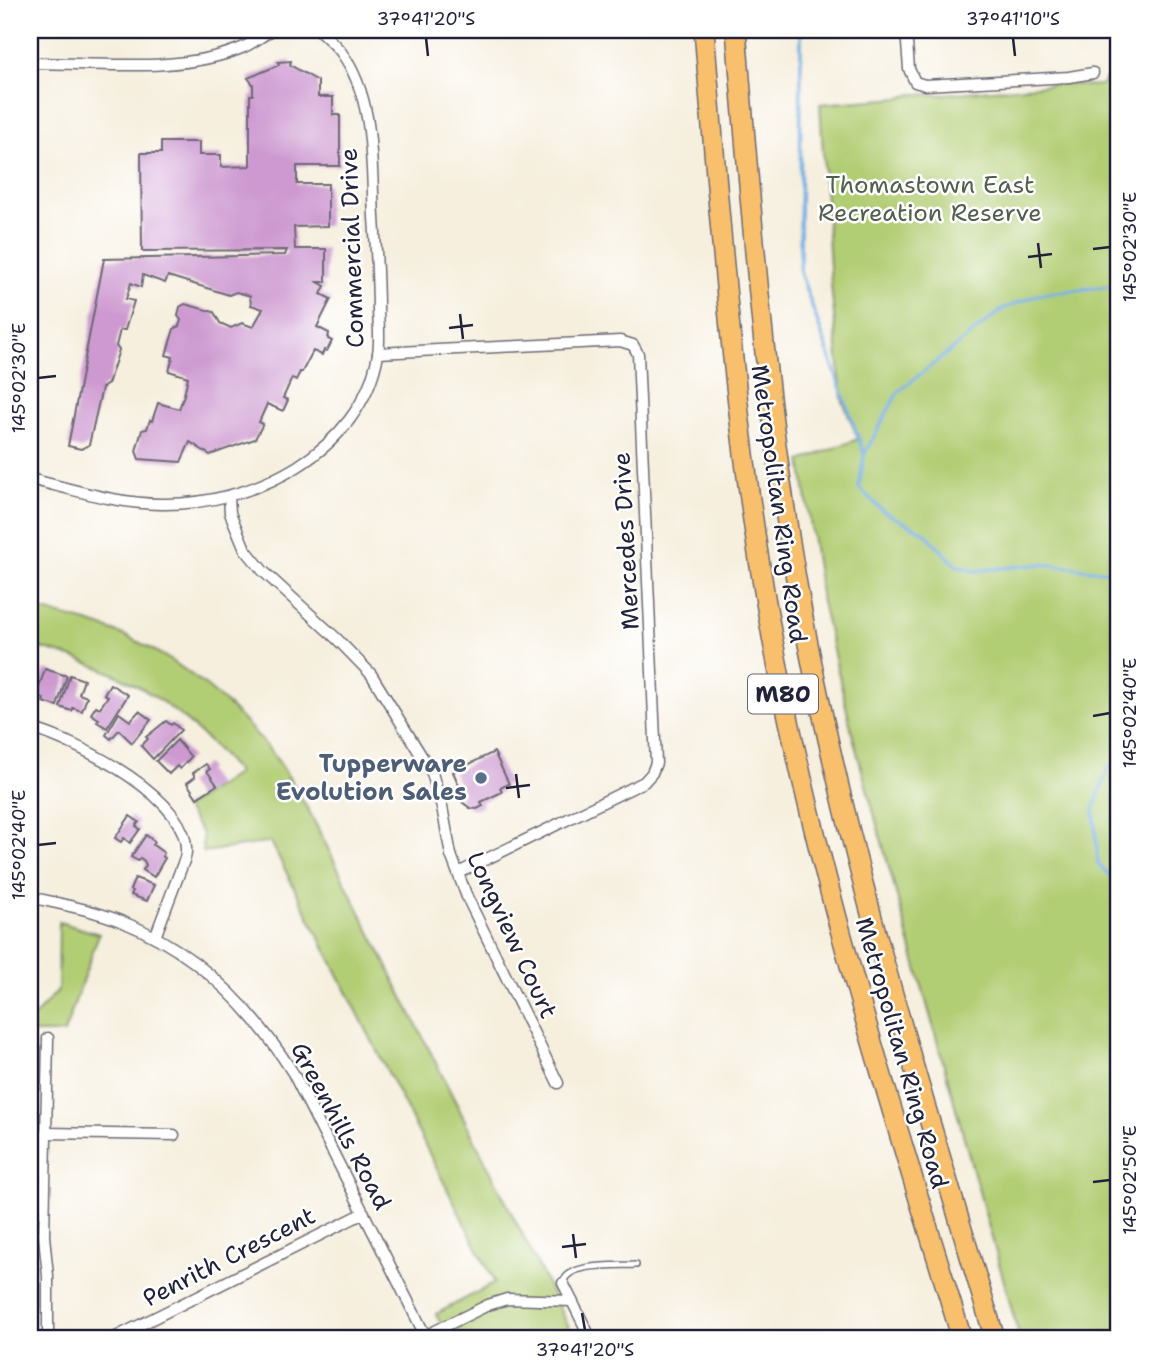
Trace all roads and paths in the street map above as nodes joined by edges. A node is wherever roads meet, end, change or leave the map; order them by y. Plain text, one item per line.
1 (272, 30) edge
2 (319, 30) edge
3 (704, 30) edge
4 (736, 30) edge
5 (906, 30) edge
6 (30, 63) edge
7 (1093, 73) dead end
8 (378, 353) junction
9 (30, 479) edge
10 (229, 497) junction
11 (30, 728) edge
12 (458, 873) junction
13 (30, 897) edge
14 (155, 937) junction
15 (48, 1038) dead end
16 (558, 1083) dead end
17 (44, 1133) junction
18 (174, 1135) dead end
19 (364, 1213) junction
20 (636, 1265) dead end
21 (563, 1283) joint
22 (572, 1301) junction
23 (426, 1338) edge
24 (48, 1339) edge
25 (112, 1339) edge
26 (591, 1339) edge
27 (962, 1339) edge
28 (995, 1339) edge

1 - 6 street
2 - 8 street, Commercial Drive
3 - 27 highway, Metropolitan Ring Road / M80
4 - 28 highway, Metropolitan Ring Road / M80
5 - 7 street
8 - 10 street, Commercial Drive
8 - 12 street, Mercedes Drive
9 - 10 street, Commercial Drive
10 - 12 street, Longview Court
11 - 14 street
12 - 16 street, Longview Court
13 - 14 street, Greenhills Road
14 - 19 street, Greenhills Road
15 - 17 street
17 - 18 street
17 - 24 street
19 - 23 street, Greenhills Road
19 - 25 street, Penrith Crescent
20 - 21 lane
21 - 22 street
22 - 23 street
22 - 26 street

